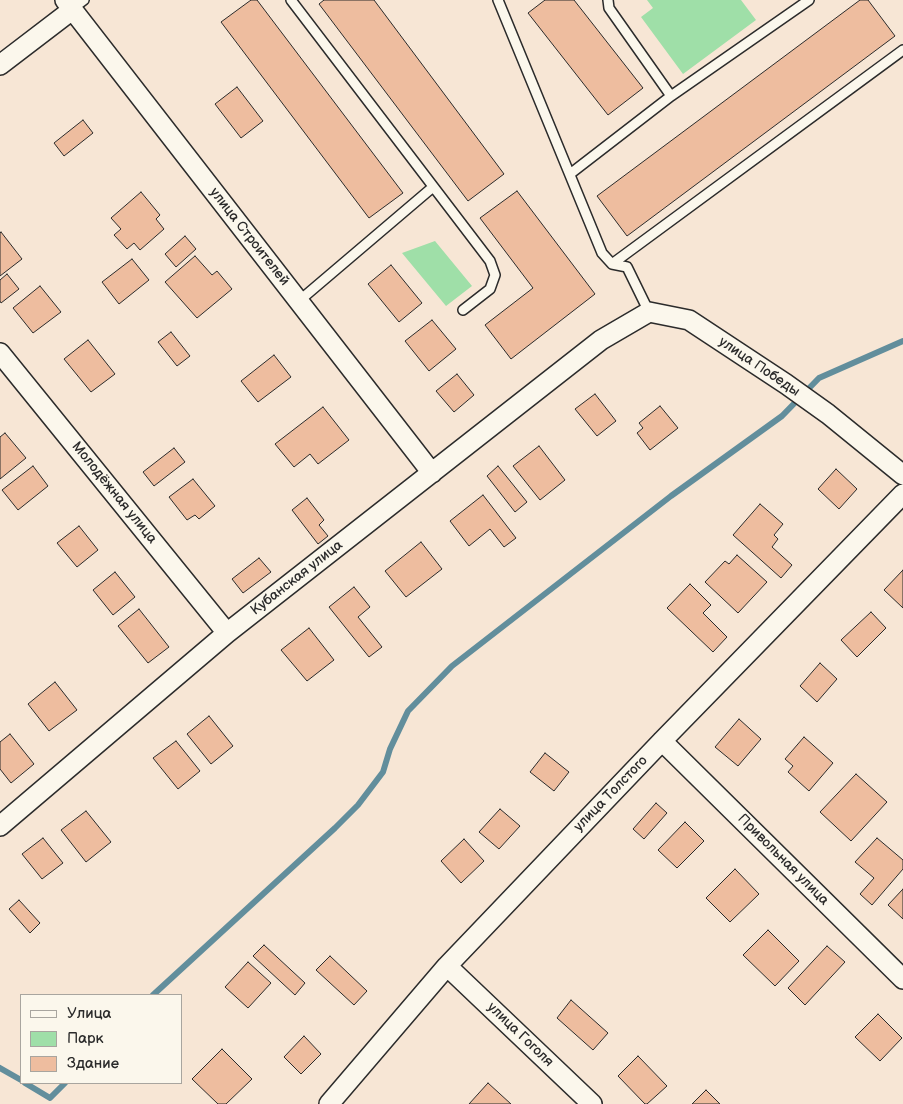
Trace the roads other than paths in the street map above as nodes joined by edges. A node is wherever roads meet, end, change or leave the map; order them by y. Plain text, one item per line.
1 (291, 0) edge
2 (498, 0) edge
3 (608, 0) edge
4 (809, 0) edge
5 (74, 3) edge
6 (903, 50) edge
7 (0, 65) edge
8 (671, 96) junction
9 (570, 174) junction
10 (433, 187) junction
11 (612, 264) junction
12 (299, 301) junction
13 (463, 310) dead end
14 (649, 312) junction
15 (0, 354) edge
16 (432, 473) junction
17 (903, 476) edge
18 (903, 494) edge
19 (228, 633) junction
20 (662, 740) junction
21 (0, 826) edge
22 (448, 966) junction
23 (903, 980) edge
24 (329, 1104) edge
25 (592, 1104) edge

1 - 10 lane
2 - 9 lane
3 - 8 lane
4 - 8 lane
5 - 7 street
5 - 12 street, улица Строителей
6 - 11 lane
8 - 9 lane
9 - 11 lane
10 - 12 lane
10 - 13 lane
11 - 14 lane
12 - 16 street, улица Строителей
14 - 16 street, Кубанская улица
14 - 17 street, улица Победы
15 - 19 street, Молодёжная улица
16 - 19 street, Кубанская улица
18 - 20 street, улица Толстого
19 - 21 street, Кубанская улица
20 - 22 street, улица Толстого
20 - 23 street, Привольная улица
22 - 24 street, улица Толстого
22 - 25 street, улица Гоголя

